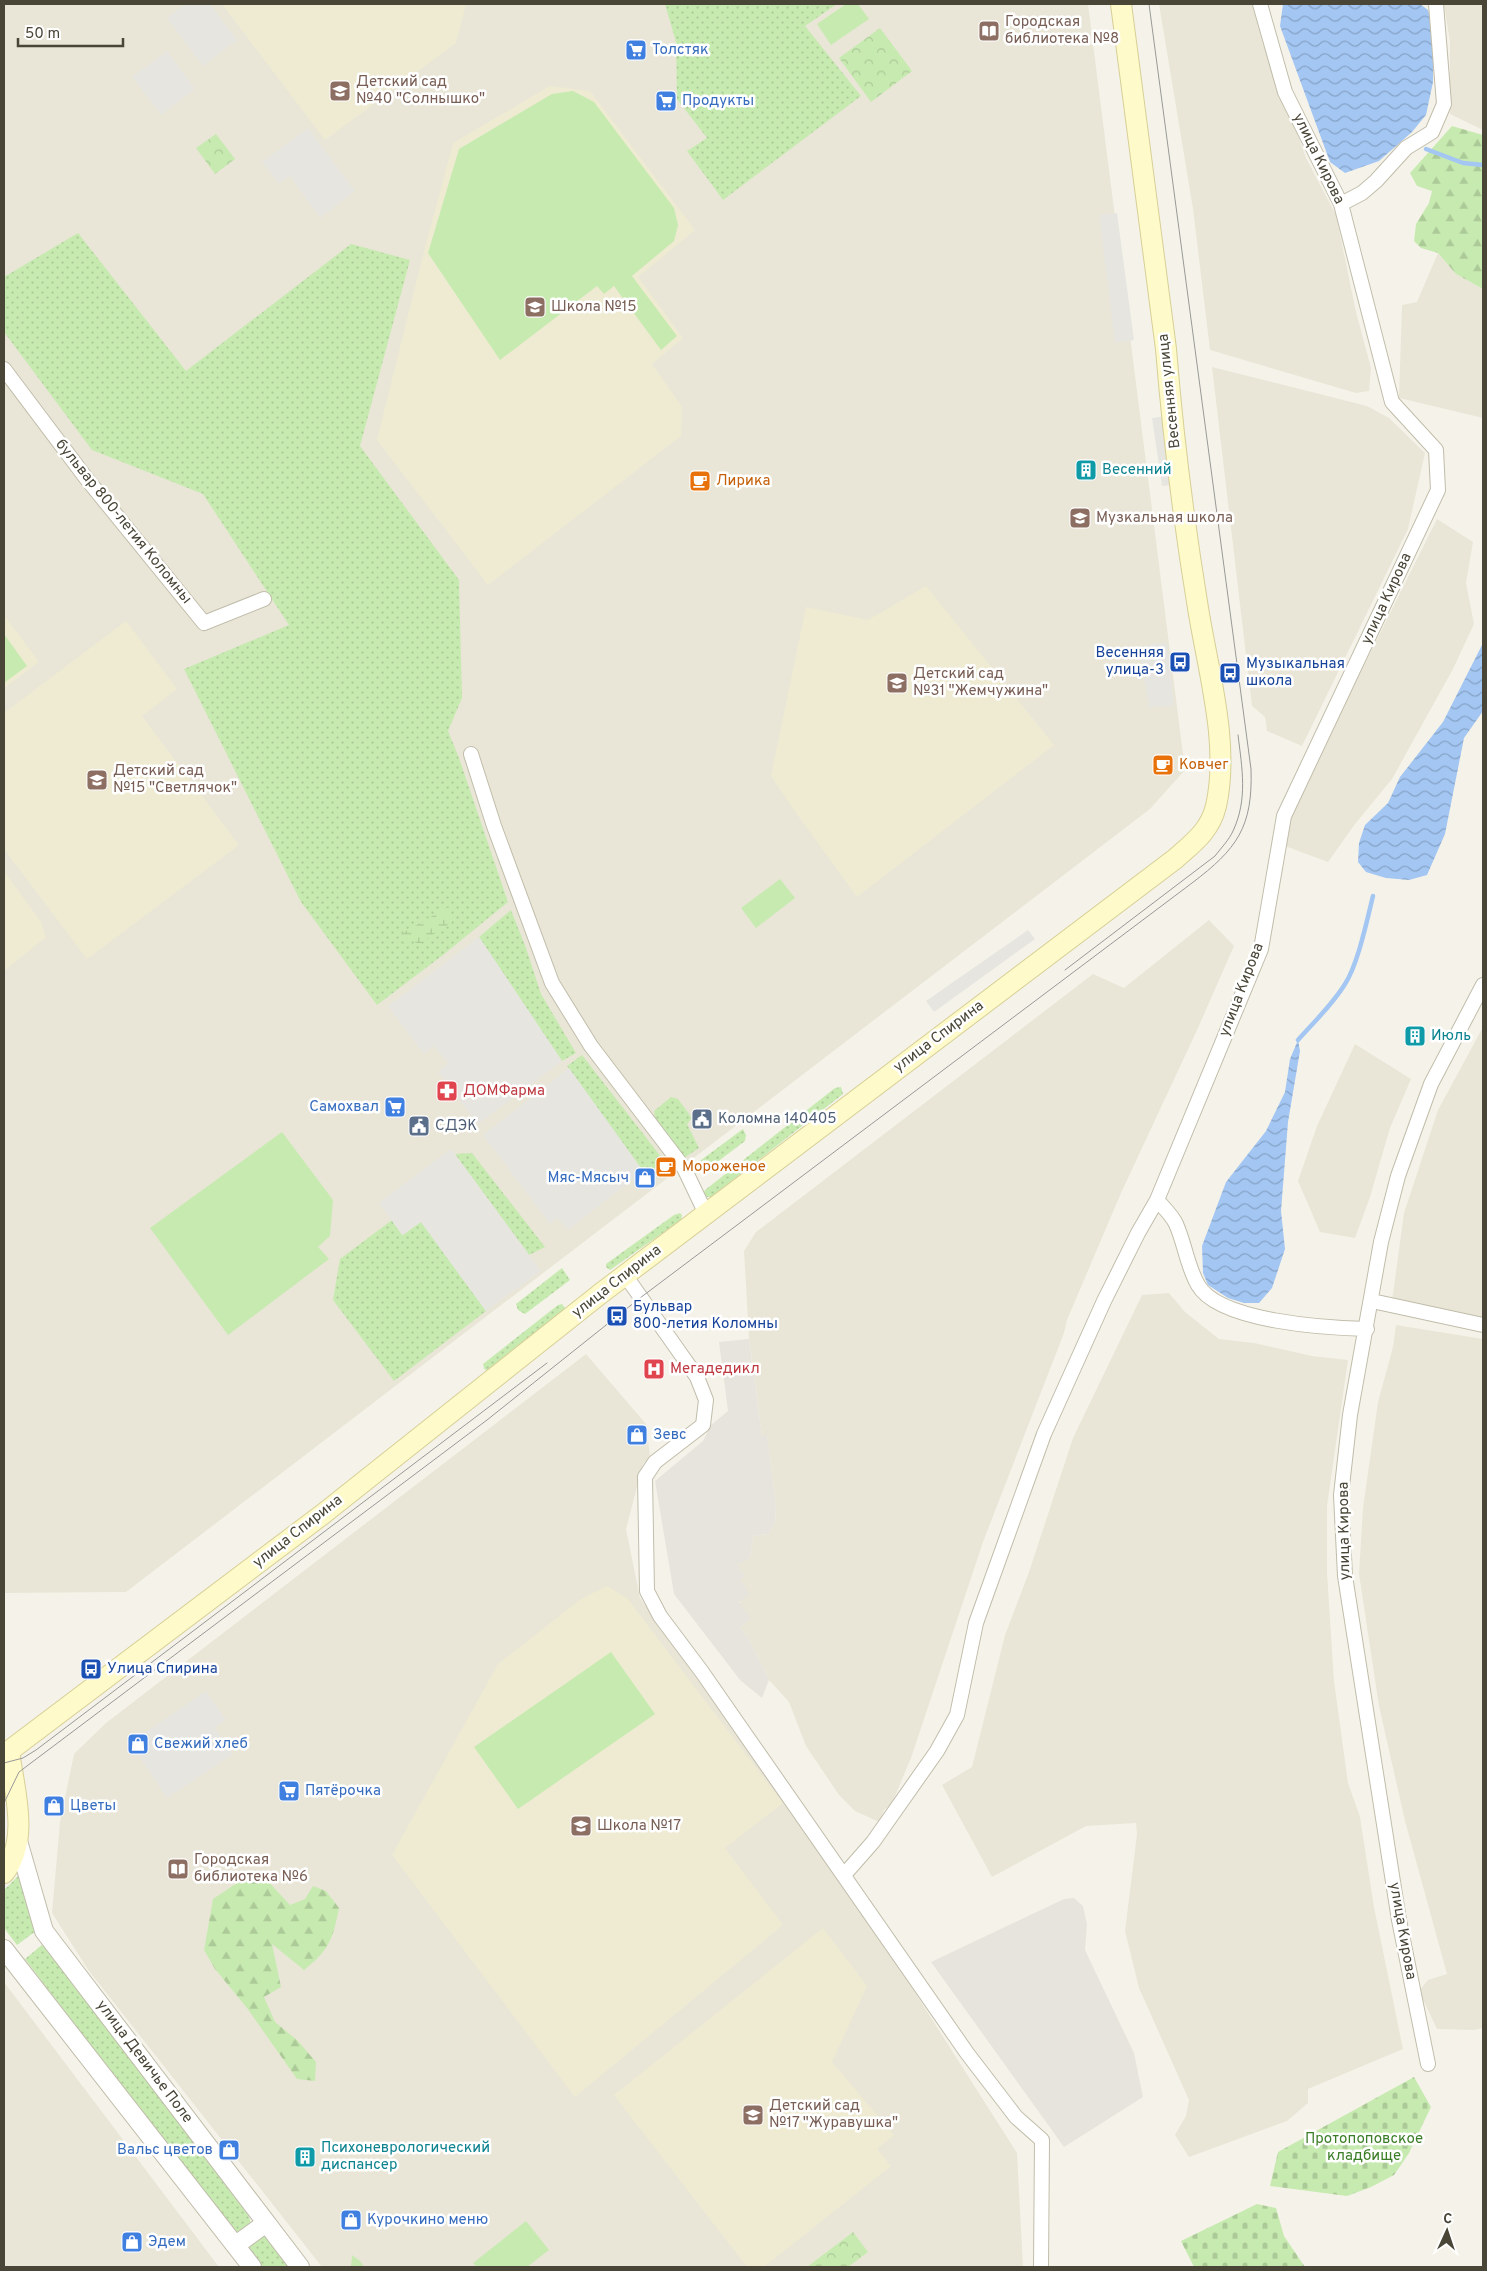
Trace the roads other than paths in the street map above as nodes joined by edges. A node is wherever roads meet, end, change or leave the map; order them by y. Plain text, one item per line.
1 (1121, 4) edge
2 (1260, 4) edge
3 (1436, 4) edge
4 (1341, 204) junction
5 (4, 369) edge
6 (264, 599) dead end
7 (471, 754) dead end
8 (1216, 807) joint
9 (1483, 985) edge
10 (1157, 1200) junction
11 (706, 1214) junction
12 (625, 1275) junction
13 (1372, 1301) junction
14 (1483, 1325) edge
15 (1367, 1329) junction
16 (6, 1751) edge
17 (18, 1841) junction
18 (4, 1873) edge
19 (844, 1875) junction
20 (4, 1949) edge
21 (1428, 2064) dead end
22 (266, 2223) junction
23 (236, 2246) junction
24 (252, 2267) edge
25 (300, 2267) edge
26 (1041, 2267) edge

1 - 8 main road, Весенняя улица
2 - 4 street, улица Кирова
3 - 4 street
4 - 10 street, улица Кирова
5 - 6 street, бульвар 800-летия Коломны
7 - 11 street
8 - 11 main road, улица Спирина
9 - 13 street, улица Кирова
10 - 15 street
10 - 19 street, улица Кирова
11 - 12 main road, улица Спирина
12 - 16 main road, улица Спирина
12 - 19 street
13 - 14 street
13 - 15 street, улица Кирова
15 - 21 street, улица Кирова
16 - 17 main road, улица Девичье Поле
17 - 18 main road, улица Девичье Поле
17 - 22 street, улица Девичье Поле
19 - 26 street
20 - 23 street
22 - 23 street
22 - 25 street, улица Девичье Поле
23 - 24 street

